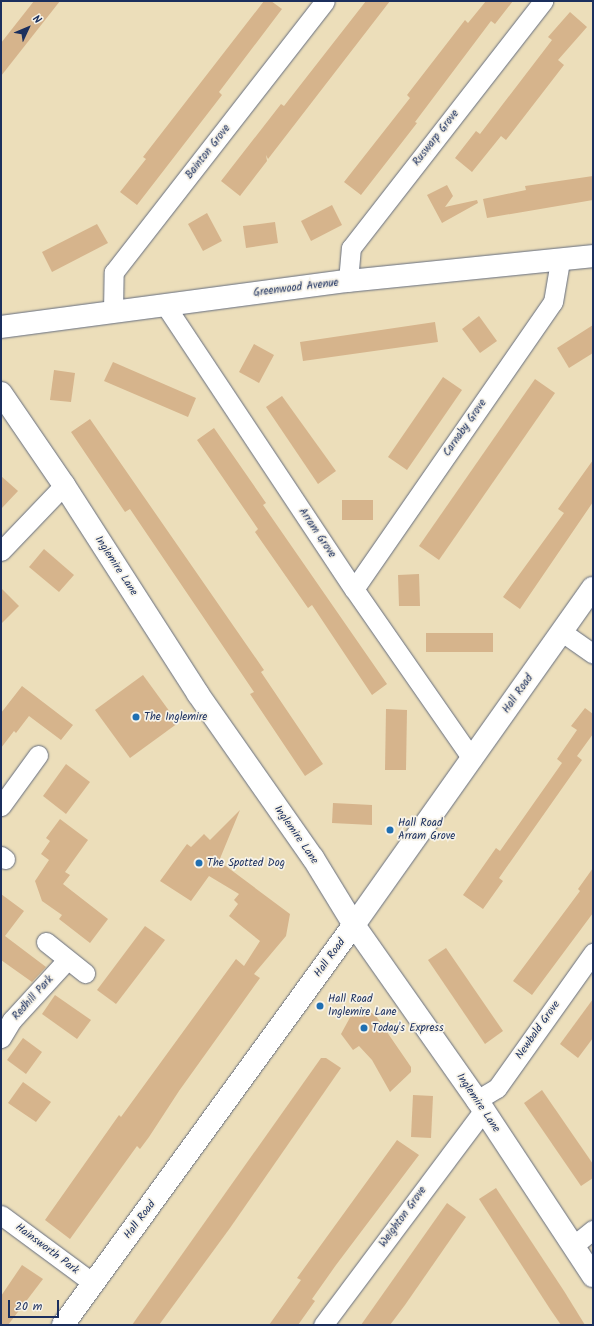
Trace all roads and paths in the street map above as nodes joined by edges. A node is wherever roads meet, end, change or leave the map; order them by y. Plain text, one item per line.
1 (325, 1) edge
2 (543, 1) edge
3 (593, 256) edge
4 (560, 261) junction
5 (348, 281) junction
6 (165, 305) junction
7 (113, 311) junction
8 (1, 327) edge
9 (1, 393) edge
10 (64, 485) junction
11 (1, 551) edge
12 (593, 588) edge
13 (354, 589) junction
14 (562, 632) junction
15 (593, 654) edge
16 (38, 755) dead end
17 (472, 759) junction
18 (1, 806) edge
19 (354, 925) junction
20 (46, 942) dead end
21 (593, 953) edge
22 (66, 960) junction
23 (86, 973) dead end
24 (1, 1038) edge
25 (481, 1105) junction
26 (1, 1215) edge
27 (593, 1230) edge
28 (573, 1246) junction
29 (593, 1276) edge
30 (93, 1283) junction
31 (63, 1325) edge
32 (323, 1325) edge

1 - 7 street, Bainton Grove
2 - 5 street, Ruswarp Grove
3 - 4 street, Greenwood Avenue
4 - 5 street, Greenwood Avenue
4 - 13 street, Carnaby Grove
5 - 6 street, Greenwood Avenue
6 - 7 street, Greenwood Avenue
6 - 13 street, Arram Grove
7 - 8 street, Greenwood Avenue
9 - 10 street, Inglemire Lane
10 - 11 street
10 - 19 street, Inglemire Lane
12 - 14 street, Hall Road
13 - 17 street, Arram Grove
14 - 15 street
14 - 17 street, Hall Road
16 - 18 street
17 - 19 street, Hall Road
19 - 25 street, Inglemire Lane
19 - 30 street, Hall Road
20 - 22 street
21 - 25 street, Newbald Grove
22 - 23 street
22 - 24 street, Redhill Park
25 - 28 street, Inglemire Lane
25 - 32 street, Weighton Grove
26 - 30 street, Hainsworth Park
27 - 28 street
28 - 29 street, Inglemire Lane
30 - 31 street, Hall Road

